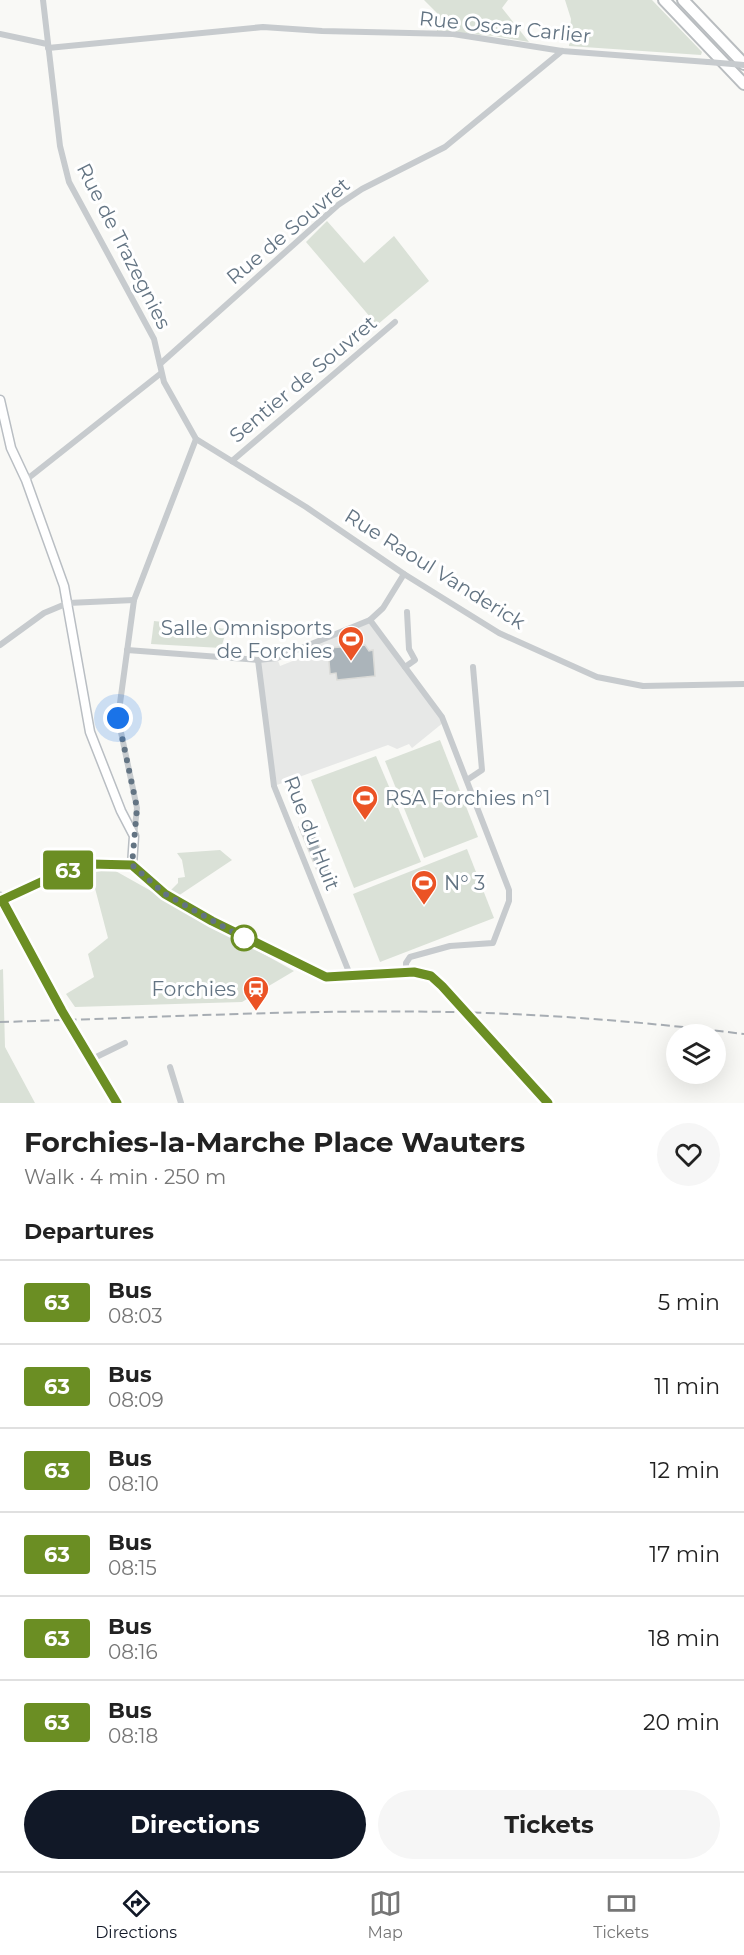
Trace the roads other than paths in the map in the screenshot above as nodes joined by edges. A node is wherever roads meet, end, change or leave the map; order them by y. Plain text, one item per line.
1 (43, 0) edge
2 (664, 0) edge
3 (683, 0) edge
4 (0, 34) edge
5 (47, 46) junction
6 (562, 51) junction
7 (744, 64) edge
8 (744, 84) edge
9 (395, 322) dead end
10 (160, 364) junction
11 (160, 374) junction
12 (0, 399) edge
13 (196, 439) junction
14 (232, 461) junction
15 (26, 480) junction
16 (404, 574) junction
17 (134, 600) junction
18 (68, 603) junction
19 (407, 612) dead end
20 (370, 620) junction
21 (0, 645) edge
22 (127, 650) junction
23 (258, 660) junction
24 (405, 667) junction
25 (473, 667) dead end
26 (744, 684) edge
27 (467, 780) junction
28 (134, 836) junction
29 (132, 865) junction
30 (1, 898) edge
31 (406, 972) junction
32 (351, 977) junction
33 (125, 1043) dead end
34 (90, 1060) junction
35 (170, 1067) dead end
36 (117, 1103) edge
37 (182, 1103) edge
38 (548, 1103) edge

1 - 5 street, Rue de Trazegnies
2 - 8 highway
3 - 7 highway
4 - 5 street, Rue Oscar Carlier
5 - 6 street, Rue Oscar Carlier
5 - 10 street, Rue de Trazegnies
6 - 7 street, Rue Oscar Carlier, bridge
6 - 10 street, Rue de Souvret
9 - 14 street, Sentier de Souvret
10 - 11 street, Rue de Trazegnies
11 - 13 street, Rue de Trazegnies
11 - 15 street
12 - 15 street
13 - 14 street, Rue Raoul Vanderick
13 - 17 street
14 - 16 street, Rue Raoul Vanderick
15 - 18 street
16 - 20 street
16 - 26 street, Rue Raoul Vanderick
17 - 18 street
17 - 22 street
18 - 21 street
18 - 28 street
19 - 24 street
20 - 23 street
20 - 24 street
22 - 23 street
22 - 28 street
23 - 32 street, Rue du Huit
24 - 27 street
25 - 27 street
27 - 31 street
28 - 29 street
29 - 30 street
29 - 32 street
30 - 34 street
31 - 32 street
31 - 38 street, bridge
33 - 34 street
34 - 36 street
35 - 37 street

